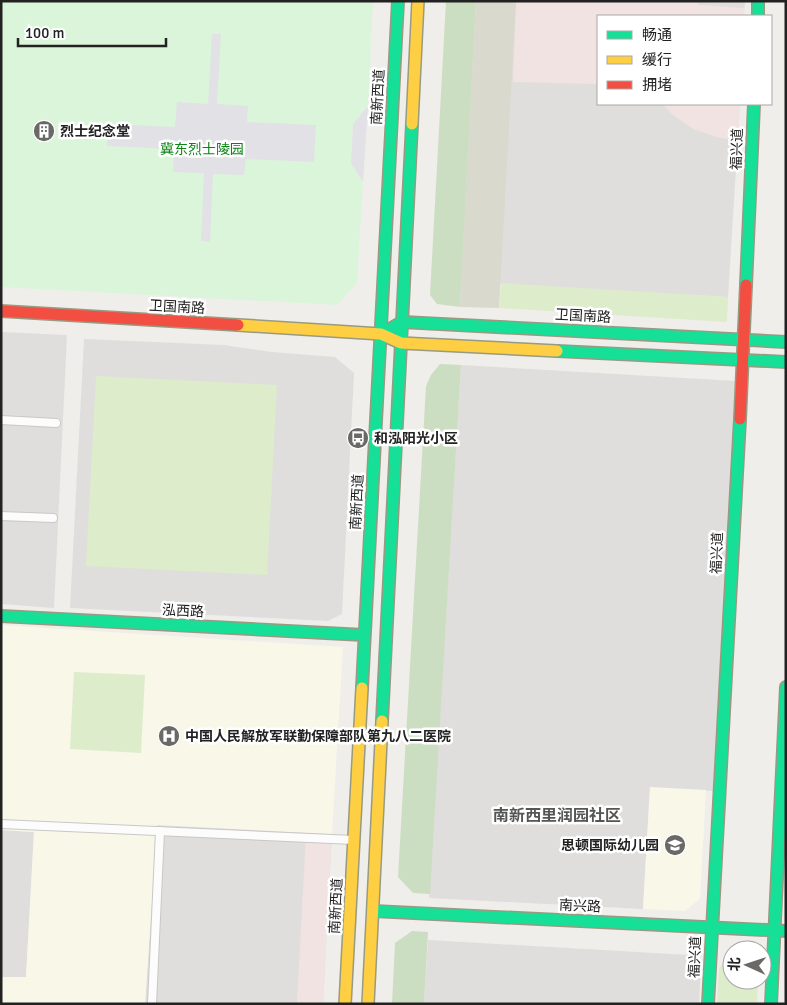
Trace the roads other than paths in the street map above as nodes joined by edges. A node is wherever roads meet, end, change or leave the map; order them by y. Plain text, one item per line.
1 (398, 1) edge
2 (418, 1) edge
3 (758, 1) edge
4 (758, 15) edge
5 (754, 105) edge
6 (1, 312) edge
7 (402, 322) junction
8 (381, 334) junction
9 (744, 340) junction
10 (786, 342) edge
11 (401, 343) junction
12 (743, 360) junction
13 (786, 362) edge
14 (1, 420) edge
15 (56, 423) dead end
16 (1, 516) edge
17 (53, 518) dead end
18 (1, 616) edge
19 (364, 636) junction
20 (786, 687) edge
21 (1, 824) edge
22 (160, 831) junction
23 (354, 840) junction
24 (373, 911) junction
25 (712, 927) junction
26 (780, 931) edge
27 (152, 1004) edge
28 (345, 1004) edge
29 (368, 1004) edge
30 (708, 1004) edge
31 (771, 1004) edge

1 - 8 main road, 南新西道
2 - 7 main road
3 - 4 main road
5 - 9 main road, 福兴道
6 - 8 main road, 卫国南路
7 - 8 main road
7 - 9 main road, 卫国南路
7 - 11 main road
8 - 11 main road, 卫国南路
8 - 19 main road, 南新西道
9 - 10 main road, 卫国南路
9 - 12 main road, 福兴道
11 - 12 main road, 卫国南路
11 - 24 main road
12 - 13 main road, 卫国南路
12 - 25 main road, 福兴道
14 - 15 street
16 - 17 street
18 - 19 main road, 泓西路
19 - 23 main road, 南新西道
20 - 26 main road
21 - 22 street
22 - 23 street
22 - 27 street
23 - 28 main road, 南新西道
24 - 25 main road, 南兴路
24 - 29 main road
25 - 26 main road, 南兴路
25 - 30 main road, 福兴道
26 - 31 main road

